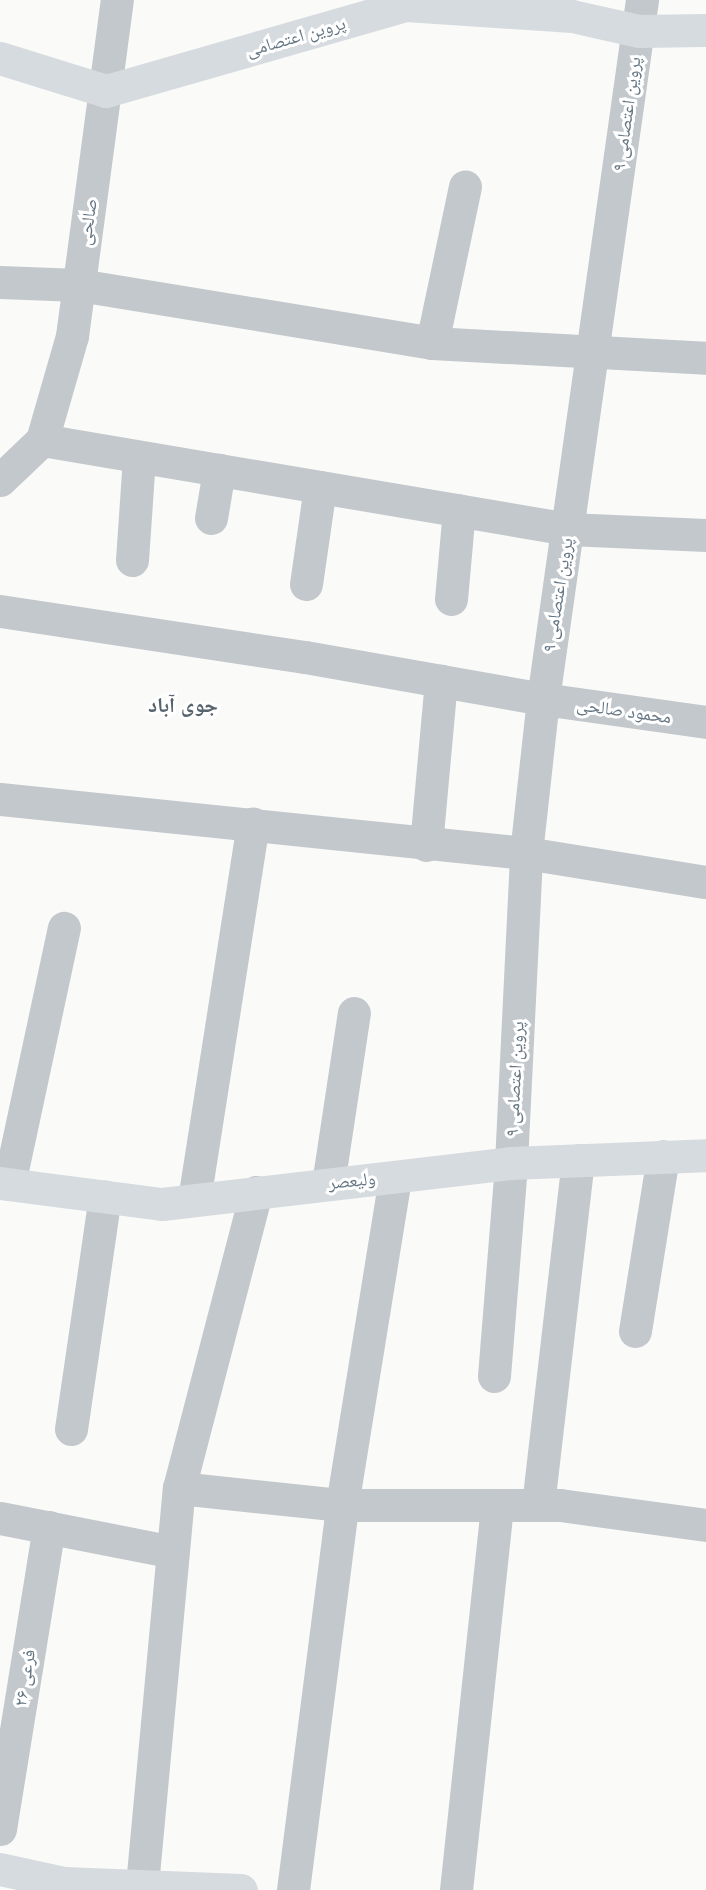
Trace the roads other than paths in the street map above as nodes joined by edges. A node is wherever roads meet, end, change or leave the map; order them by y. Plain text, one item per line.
1 (117, 0) edge
2 (387, 5) edge
3 (640, 15) edge
4 (706, 30) edge
5 (0, 58) edge
6 (106, 91) junction
7 (465, 186) dead end
8 (0, 282) edge
9 (79, 285) junction
10 (432, 343) junction
11 (594, 352) junction
12 (706, 358) edge
13 (42, 440) junction
14 (139, 457) junction
15 (219, 470) junction
16 (0, 480) edge
17 (320, 487) junction
18 (459, 510) junction
19 (211, 518) dead end
20 (568, 529) junction
21 (706, 536) edge
22 (132, 560) dead end
23 (306, 584) dead end
24 (451, 599) dead end
25 (0, 611) edge
26 (441, 681) junction
27 (543, 699) junction
28 (706, 722) edge
29 (0, 799) edge
30 (253, 824) junction
31 (426, 845) junction
32 (526, 853) junction
33 (706, 882) edge
34 (64, 928) dead end
35 (354, 1013) dead end
36 (706, 1155) edge
37 (663, 1156) junction
38 (578, 1160) junction
39 (511, 1163) junction
40 (395, 1176) junction
41 (5, 1183) edge
42 (328, 1184) junction
43 (256, 1192) junction
44 (105, 1196) junction
45 (194, 1200) junction
46 (634, 1331) dead end
47 (494, 1376) dead end
48 (71, 1429) dead end
49 (179, 1488) junction
50 (342, 1505) junction
51 (497, 1505) junction
52 (538, 1505) junction
53 (0, 1518) edge
54 (706, 1526) edge
55 (49, 1527) junction
56 (173, 1551) junction
57 (0, 1829) edge
58 (0, 1869) edge
59 (142, 1885) junction
60 (63, 1886) edge
61 (241, 1890) edge
62 (293, 1890) edge
63 (456, 1890) edge

1 - 6 street, صالحی
2 - 3 street, پروین اعتصامی
2 - 6 street, پروین اعتصامی
3 - 4 street, پروین اعتصامی
3 - 11 street, پروین اعتصامی ۹
5 - 6 street
6 - 9 street, صالحی
7 - 10 street
8 - 9 street
9 - 10 street
9 - 13 street, صالحی
10 - 11 street
11 - 12 street
11 - 20 street, پروین اعتصامی ۹
13 - 14 street
13 - 16 street
14 - 15 street
14 - 22 street
15 - 17 street
15 - 19 street
17 - 18 street
17 - 23 street
18 - 20 street
18 - 24 street
20 - 21 street
20 - 27 street, پروین اعتصامی ۹
25 - 26 street, محمود صالحی
26 - 27 street, محمود صالحی
26 - 31 street
27 - 28 street, محمود صالحی
27 - 32 street, پروین اعتصامی ۹
29 - 30 street
30 - 31 street
30 - 45 street
31 - 32 street
32 - 33 street
32 - 39 street, پروین اعتصامی ۹
34 - 41 street
35 - 42 street
36 - 37 street, ولیعصر
37 - 38 street, ولیعصر
37 - 46 street
38 - 39 street, ولیعصر
38 - 52 street
39 - 40 street, ولیعصر
39 - 47 street, پروین اعتصامی ۹
40 - 42 street, ولیعصر
40 - 50 street
41 - 44 street, ولیعصر
42 - 43 street, ولیعصر
43 - 45 street, ولیعصر
43 - 49 street
44 - 45 street, ولیعصر
44 - 48 street
49 - 50 street
49 - 56 street
50 - 51 street
50 - 62 street
51 - 52 street
51 - 63 street
52 - 54 street
53 - 55 street
55 - 56 street
55 - 57 street, فرعی ۲۶
56 - 59 street
58 - 60 street
59 - 60 street
59 - 61 street

